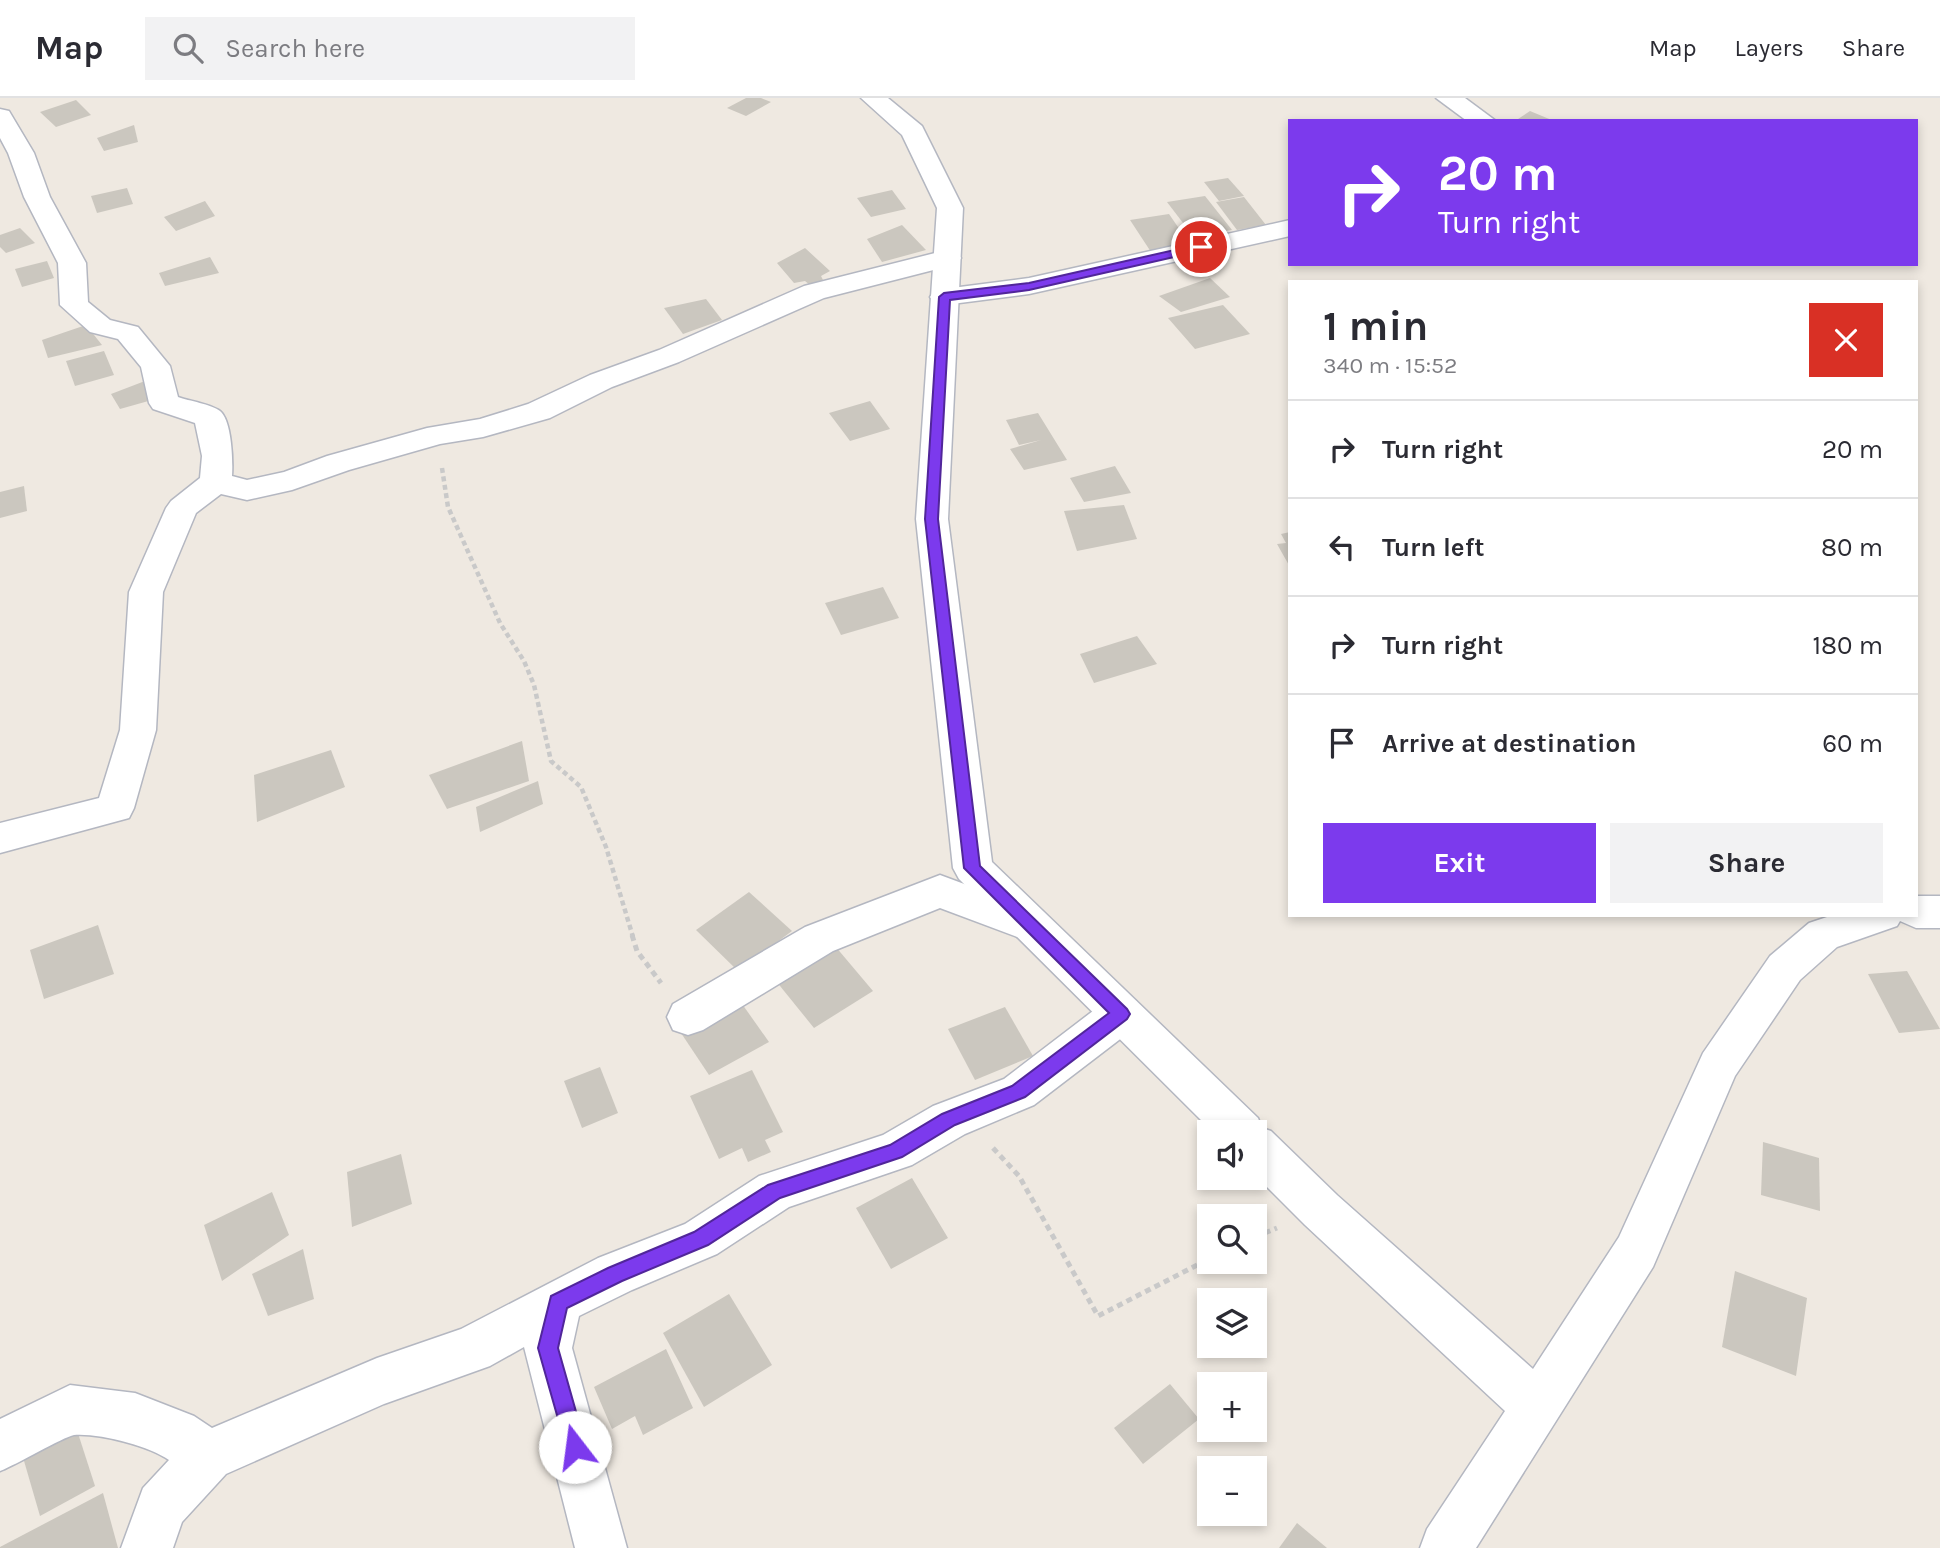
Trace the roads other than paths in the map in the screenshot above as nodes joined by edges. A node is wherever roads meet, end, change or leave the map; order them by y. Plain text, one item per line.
1 (873, 98) edge
2 (1448, 98) edge
3 (0, 116) edge
4 (1481, 119) edge
5 (1288, 228) edge
6 (947, 258) junction
7 (944, 297) junction
8 (215, 482) junction
9 (0, 838) edge
10 (1918, 912) edge
11 (1940, 912) edge
12 (1878, 917) edge
13 (1031, 926) junction
14 (1121, 1014) junction
15 (688, 1017) road end
16 (1230, 1120) edge
17 (1267, 1157) edge
18 (558, 1302) junction
19 (1537, 1406) junction
20 (0, 1446) edge
21 (208, 1456) junction
22 (147, 1548) edge
23 (601, 1548) edge
24 (1446, 1548) edge

1 - 6 street
2 - 4 street
3 - 8 street
5 - 7 street
6 - 7 street
6 - 8 street
7 - 13 street
8 - 9 street
10 - 11 street
12 - 19 street
13 - 14 street
13 - 15 street
14 - 16 street
14 - 18 street
17 - 19 street
18 - 21 street
18 - 23 street
19 - 24 street
20 - 21 street
21 - 22 street

